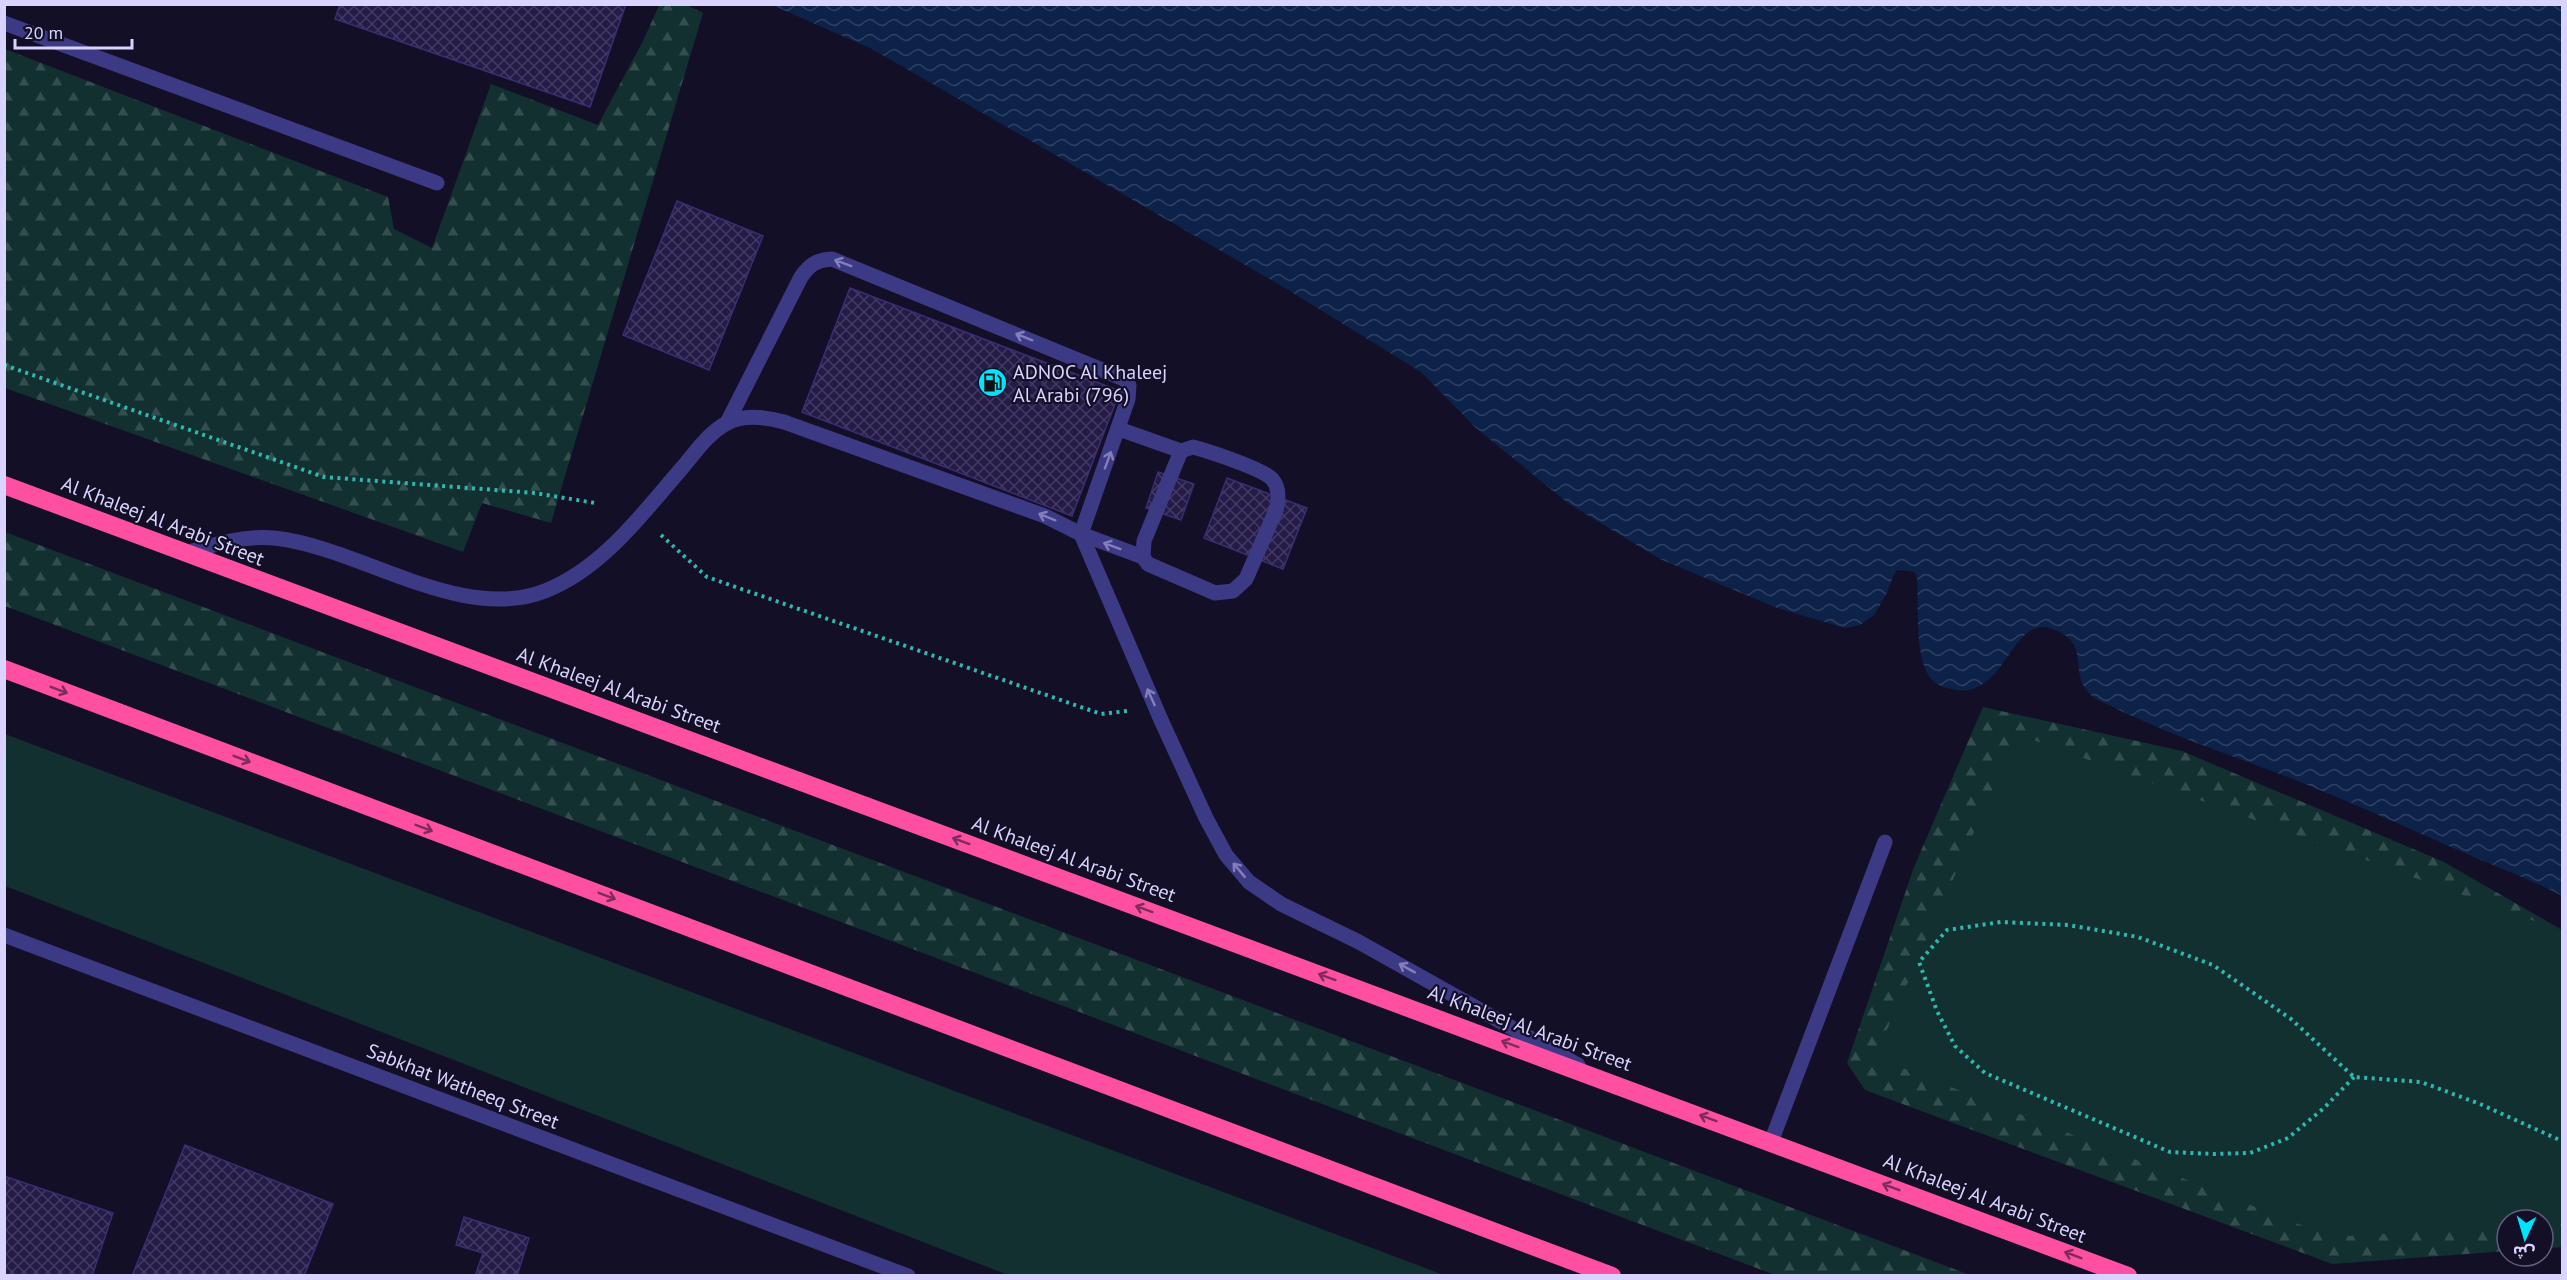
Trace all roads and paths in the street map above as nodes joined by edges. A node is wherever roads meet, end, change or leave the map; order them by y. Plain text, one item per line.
1 (4, 23) edge
2 (437, 183) dead end
3 (4, 365) edge
4 (728, 423) junction
5 (1119, 429) junction
6 (1181, 451) junction
7 (4, 485) edge
8 (594, 503) dead end
9 (654, 529) dead end
10 (1081, 534) junction
11 (184, 553) junction
12 (1143, 557) junction
13 (4, 669) edge
14 (1136, 711) dead end
15 (1885, 842) dead end
16 (4, 935) edge
17 (2354, 1077) junction
18 (1604, 1079) junction
19 (2562, 1140) edge
20 (1771, 1142) junction
21 (908, 1275) edge
22 (1612, 1275) edge
23 (2128, 1275) edge

1 - 2 street
3 - 8 path
5 -> 4 street
10 -> 4 street
4 - 11 street
5 - 6 street
10 -> 5 street
6 - 12 street
6 - 12 street
7 - 11 highway, Al Khaleej Al Arabi Street
9 - 14 path
12 -> 10 street
18 -> 10 street
18 -> 11 highway, Al Khaleej Al Arabi Street
13 -> 22 highway
15 - 20 street
16 - 21 street, Sabkhat Watheeq Street
17 - 17 path
17 - 19 path
20 -> 18 highway, Al Khaleej Al Arabi Street
23 -> 20 highway, Al Khaleej Al Arabi Street

